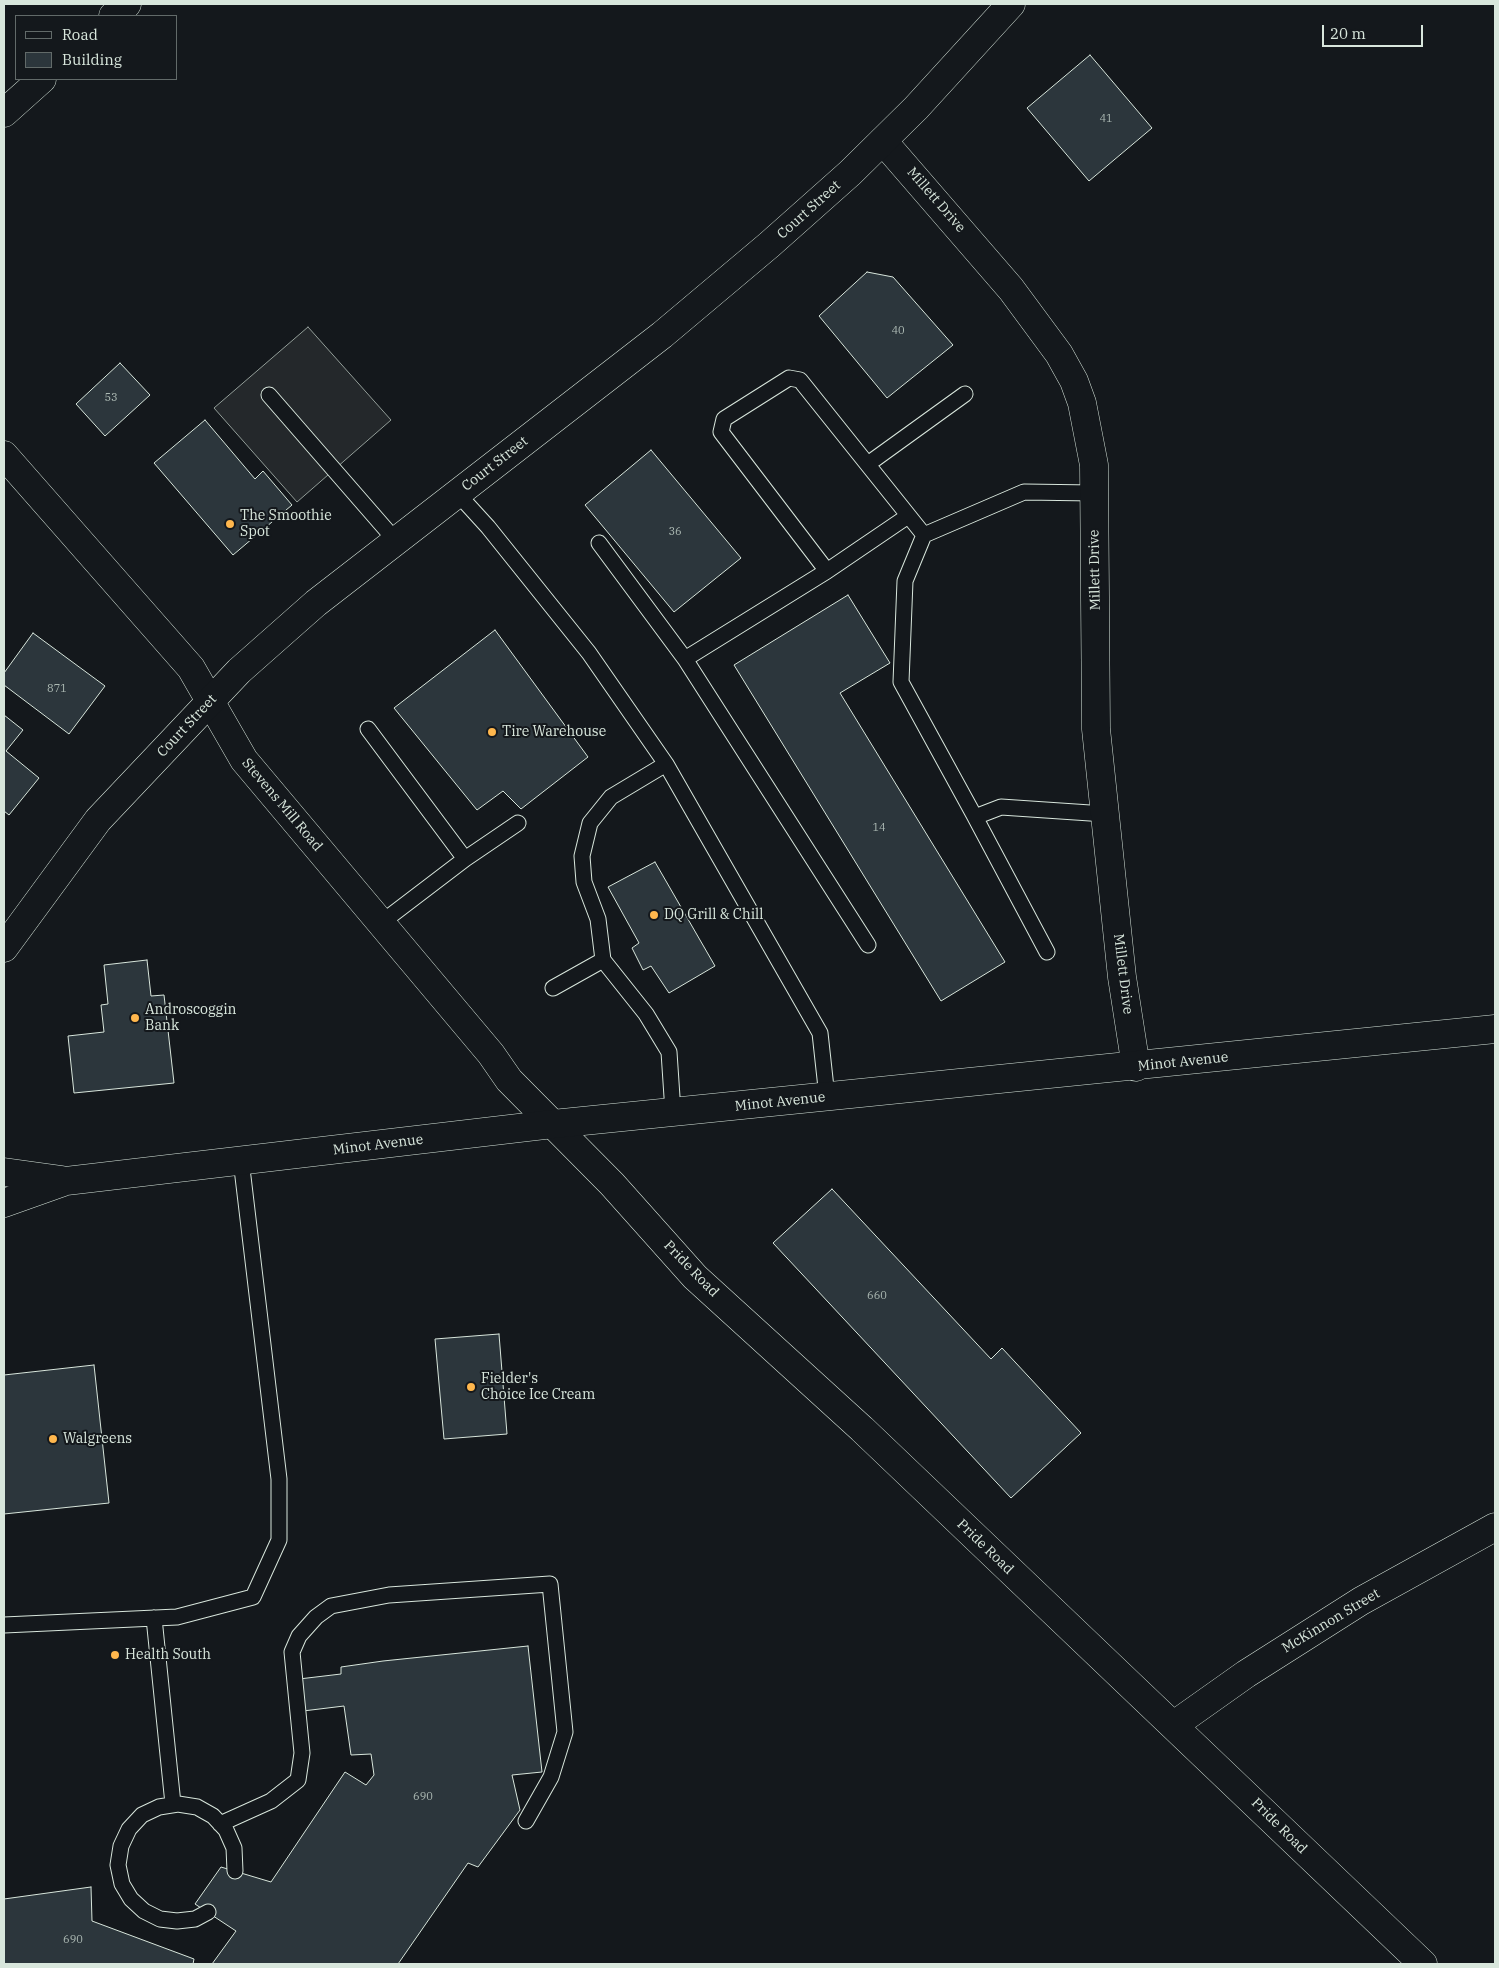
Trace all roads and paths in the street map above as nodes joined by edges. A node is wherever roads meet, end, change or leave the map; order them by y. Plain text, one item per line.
1 (127, 4) edge
2 (1011, 4) edge
3 (114, 15) edge
4 (41, 80) edge
5 (4, 114) edge
6 (883, 141) junction
7 (269, 394) dead end
8 (965, 394) dead end
9 (4, 455) edge
10 (868, 464) junction
11 (457, 493) junction
12 (1094, 493) junction
13 (908, 516) junction
14 (924, 535) junction
15 (396, 541) junction
16 (599, 543) dead end
17 (827, 571) junction
18 (685, 659) junction
19 (210, 701) junction
20 (368, 729) dead end
21 (666, 764) junction
22 (1105, 814) junction
23 (975, 817) junction
24 (518, 824) dead end
25 (465, 859) junction
26 (380, 923) junction
27 (868, 945) dead end
28 (4, 948) edge
29 (1047, 952) dead end
30 (604, 960) junction
31 (553, 988) dead end
32 (1495, 1029) edge
33 (1136, 1067) junction
34 (827, 1097) junction
35 (673, 1112) junction
36 (553, 1124) junction
37 (241, 1160) junction
38 (4, 1172) edge
39 (66, 1181) junction
40 (4, 1203) edge
41 (1495, 1527) edge
42 (154, 1618) junction
43 (4, 1625) edge
44 (1174, 1725) junction
45 (173, 1804) junction
46 (526, 1821) dead end
47 (220, 1824) junction
48 (235, 1871) dead end
49 (208, 1912) dead end
50 (1423, 1964) edge

1 - 3 street
2 - 6 street, Court Street
4 - 5 street
6 - 11 street, Court Street
6 - 12 street, Millett Drive
7 - 15 lane
8 - 10 lane
9 - 19 street, Stevens Mill Road
10 - 13 lane
10 - 17 lane
11 - 15 street, Court Street
11 - 21 lane
12 - 14 lane
12 - 22 street, Millett Drive
13 - 14 lane
13 - 17 lane
14 - 23 lane
15 - 19 street, Court Street
16 - 18 lane
17 - 18 lane
18 - 27 lane
19 - 26 street, Stevens Mill Road
19 - 28 street, Court Street
20 - 25 lane
21 - 30 lane
21 - 34 lane
22 - 23 lane
22 - 33 street, Millett Drive
23 - 29 lane
24 - 25 lane
25 - 26 lane
26 - 36 street, Stevens Mill Road
30 - 31 lane
30 - 35 lane
32 - 33 street, Minot Avenue
33 - 34 street, Minot Avenue
34 - 35 street, Minot Avenue
35 - 36 street, Minot Avenue
36 - 37 street, Minot Avenue
36 - 44 street, Pride Road
37 - 39 street, Minot Avenue
37 - 42 lane
38 - 39 street, Minot Avenue
39 - 40 street, Minot Avenue
41 - 44 street, McKinnon Street
42 - 43 lane
42 - 45 lane
44 - 50 street, Pride Road
45 - 47 lane
45 - 49 lane
46 - 47 lane
47 - 48 lane

